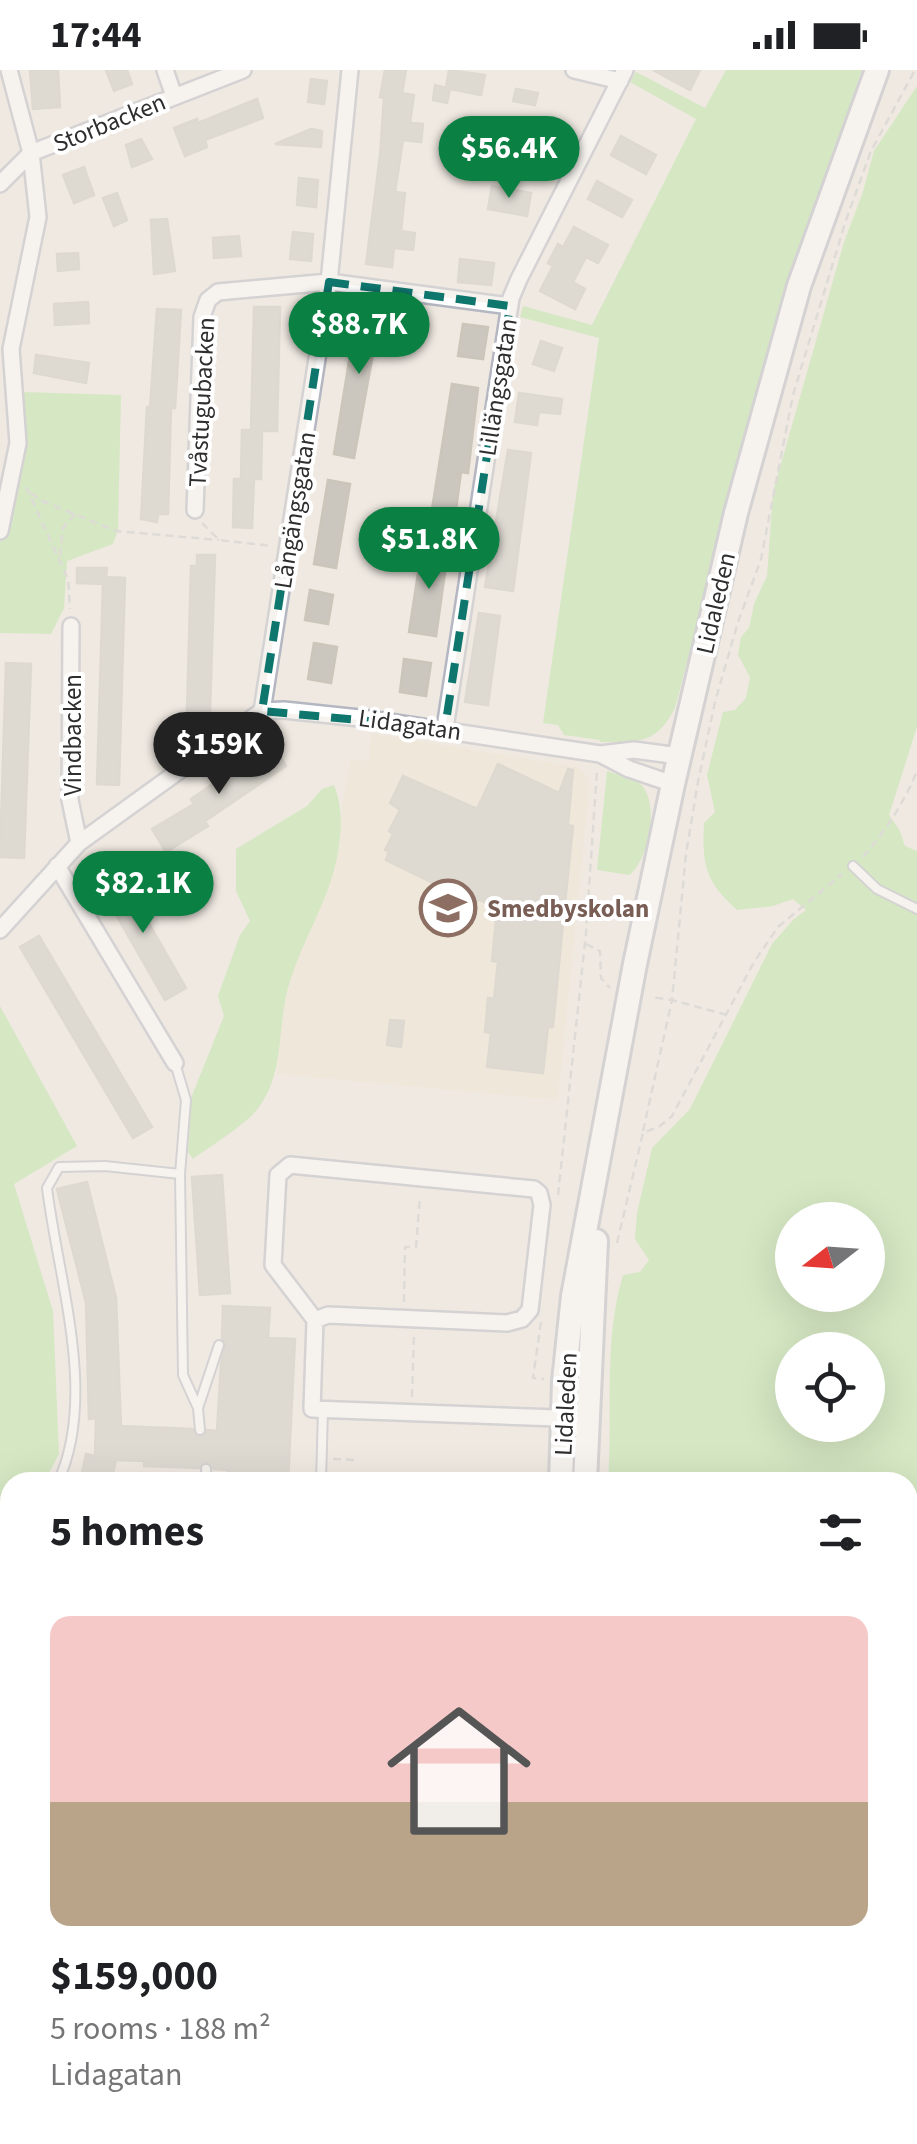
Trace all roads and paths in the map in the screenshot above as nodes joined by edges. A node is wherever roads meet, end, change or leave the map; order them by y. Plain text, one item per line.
1 (9, 70) edge
2 (165, 70) edge
3 (243, 70) edge
4 (350, 70) edge
5 (574, 70) edge
6 (876, 70) edge
7 (915, 70) edge
8 (623, 75) edge
9 (174, 96) junction
10 (31, 153) junction
11 (0, 184) edge
12 (329, 282) junction
13 (510, 306) junction
14 (14, 468) junction
15 (31, 493) junction
16 (195, 510) joint
17 (76, 514) junction
18 (0, 532) edge
19 (219, 540) junction
20 (288, 546) junction
21 (60, 557) junction
22 (71, 626) joint
23 (262, 711) junction
24 (445, 728) junction
25 (679, 756) junction
26 (599, 760) junction
27 (917, 771) edge
28 (672, 784) junction
29 (79, 843) junction
30 (57, 866) junction
31 (853, 866) junction
32 (917, 909) edge
33 (0, 930) edge
34 (585, 944) junction
35 (616, 990) dead end
36 (645, 996) dead end
37 (672, 1000) junction
38 (727, 1015) junction
39 (175, 1062) joint
40 (642, 1133) junction
41 (601, 1148) junction
42 (180, 1174) junction
43 (422, 1177) junction
44 (558, 1195) dead end
45 (614, 1253) dead end
46 (541, 1316) dead end
47 (409, 1318) junction
48 (315, 1320) junction
49 (219, 1345) dead end
50 (564, 1381) junction
51 (198, 1408) junction
52 (322, 1409) junction
53 (412, 1412) junction
54 (562, 1418) junction
55 (586, 1419) junction
56 (200, 1430) dead end
57 (322, 1459) junction
58 (356, 1460) dead end
59 (206, 1468) dead end
60 (63, 1472) edge
61 (207, 1472) edge
62 (321, 1472) edge
63 (561, 1472) edge
64 (585, 1472) edge

1 - 10 street
2 - 9 street
3 - 9 street, Storbacken
4 - 12 street, Långängsgatan
5 - 8 street
6 - 25 street, Lidaleden
7 - 37 path
8 - 13 street, Lillängsgatan
9 - 10 street, Storbacken
10 - 11 street
10 - 14 street
12 - 13 street, Tvåstugubacken
12 - 16 street, Tvåstugubacken
12 - 20 street, Långängsgatan
13 - 24 street, Lillängsgatan
14 - 15 path
14 - 18 street
15 - 17 path
15 - 21 path
16 - 19 path
17 - 19 path
17 - 21 path
19 - 20 path
20 - 23 street, Långängsgatan
21 - 22 path
22 - 29 street, Vindbacken
23 - 24 street, Lidagatan
23 - 29 street
24 - 26 street, Lidagatan
25 - 26 street, Lidagatan
25 - 28 street, Lidaleden
26 - 28 street, Lidagatan
26 - 34 path
27 - 31 path
28 - 41 street, Lidaleden
29 - 30 street
30 - 33 street
30 - 39 street
31 - 32 lane
31 - 38 path
34 - 35 path
34 - 44 path
36 - 37 path
37 - 38 path
37 - 40 path
38 - 40 path
39 - 42 lane
40 - 45 path
41 - 50 street, Lidaleden
41 - 55 street, Lidaleden
42 - 51 lane
42 - 60 lane
43 - 47 path
43 - 47 street
43 - 48 street
46 - 50 path
47 - 48 street
47 - 53 path
48 - 52 street
49 - 51 lane
50 - 54 street, Lidaleden
51 - 56 lane
52 - 53 street
52 - 57 lane
53 - 54 street
54 - 55 street
54 - 63 street, Lidaleden
55 - 64 street, Lidaleden
57 - 58 path
57 - 62 lane
59 - 61 lane

